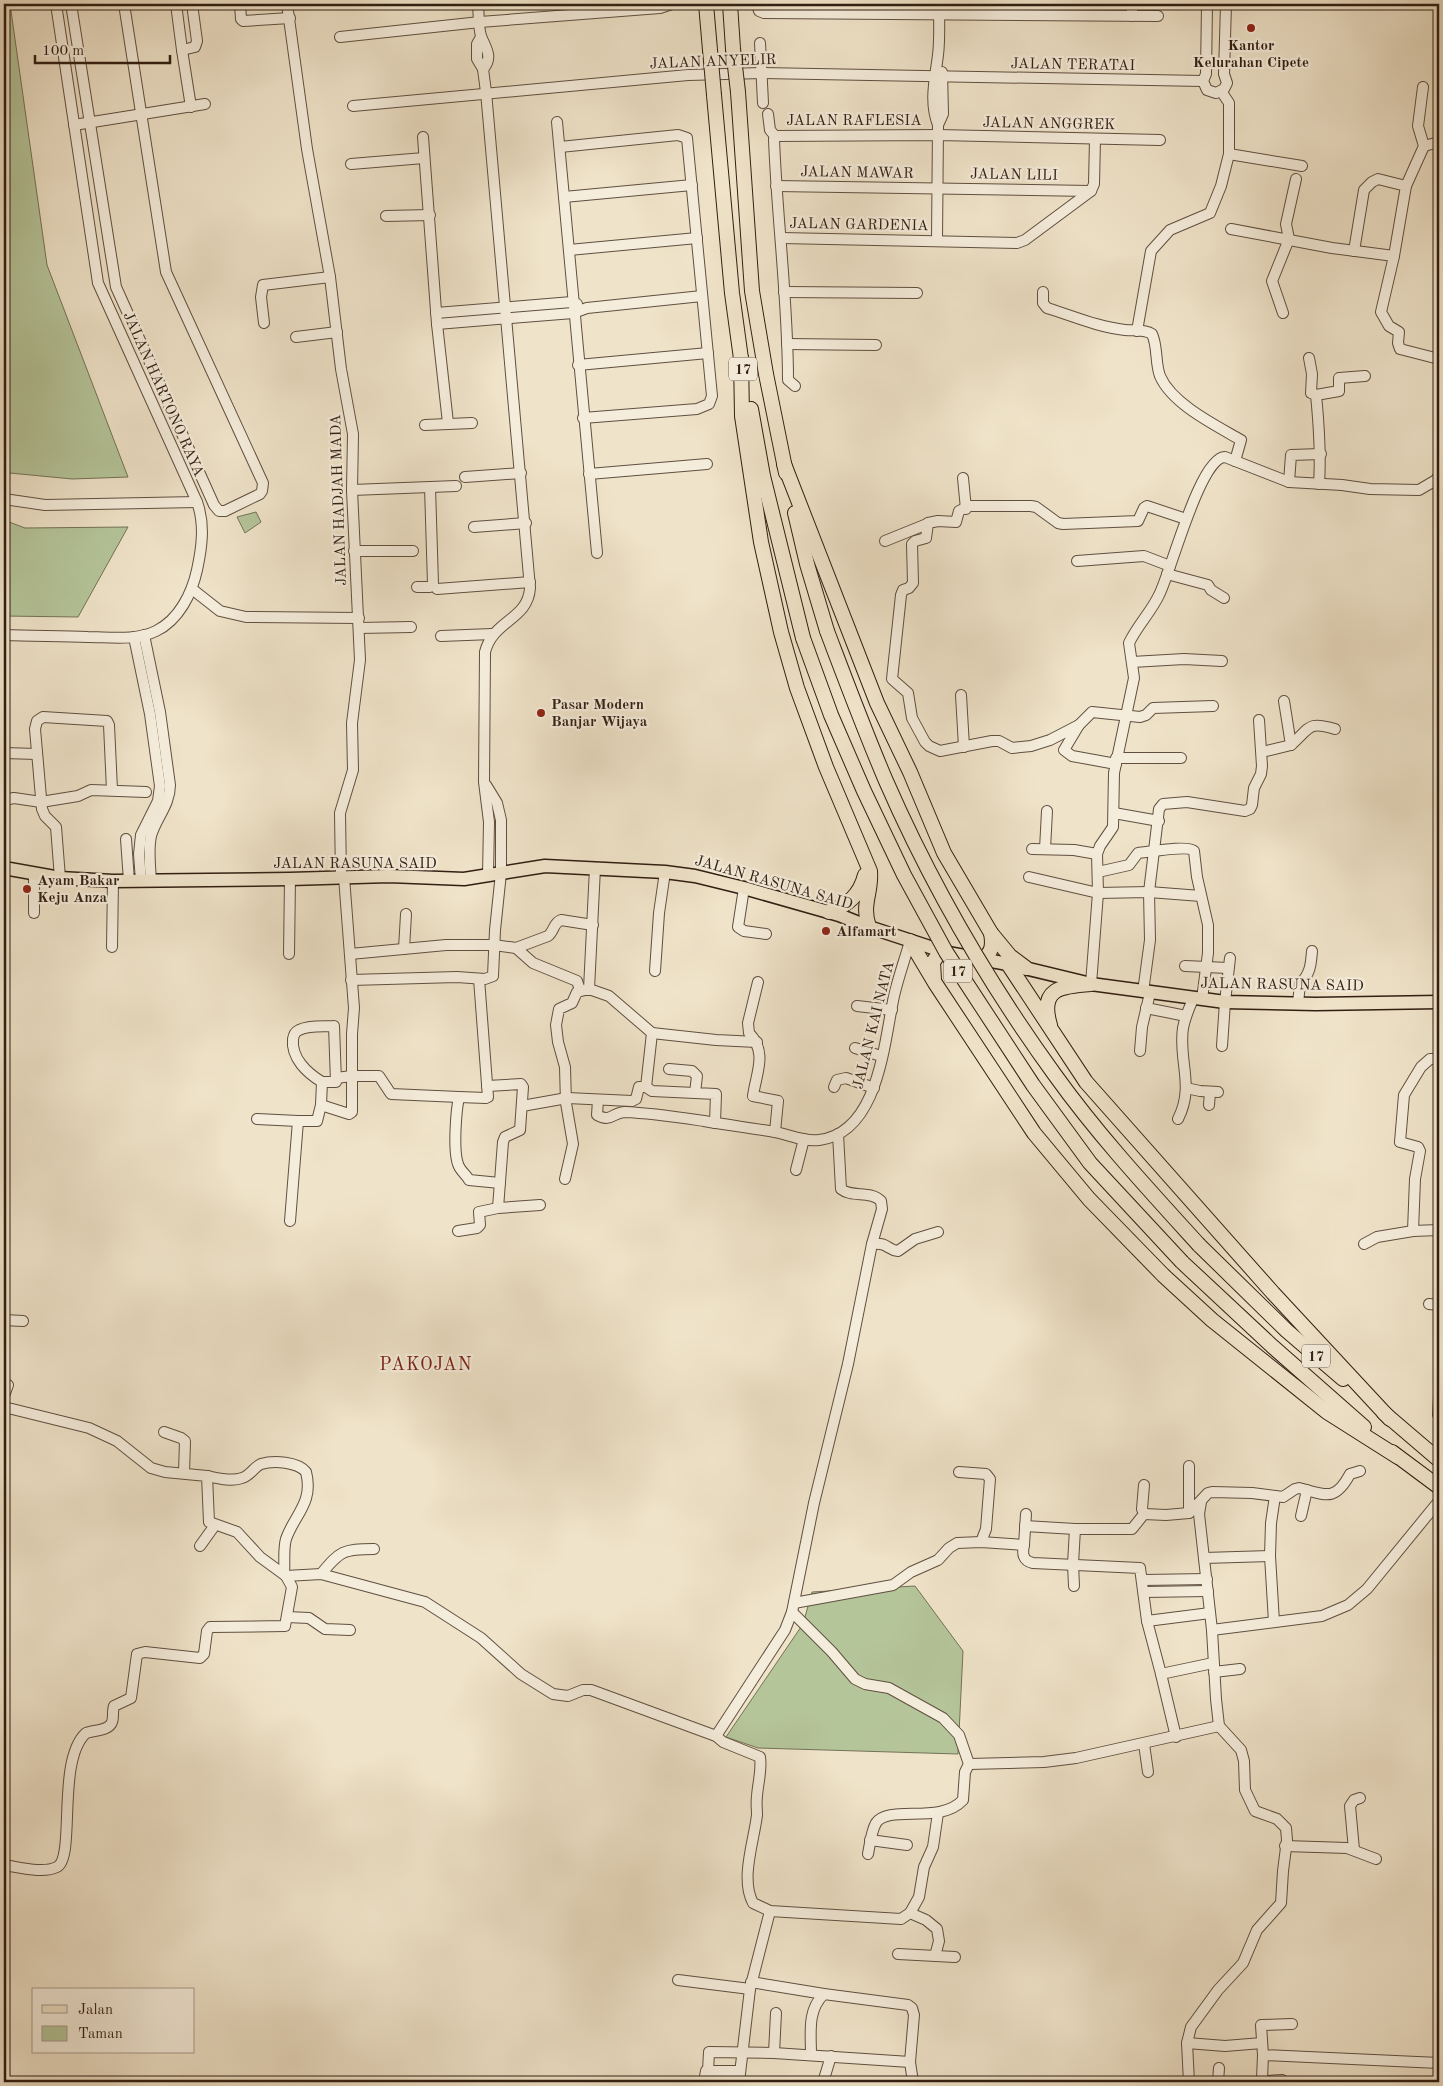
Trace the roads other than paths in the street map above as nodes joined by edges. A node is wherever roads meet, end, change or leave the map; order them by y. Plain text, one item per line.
1 (56, 4) edge
2 (71, 4) edge
3 (124, 4) edge
4 (176, 4) edge
5 (192, 4) edge
6 (240, 4) edge
7 (288, 4) edge
8 (478, 4) edge
9 (672, 4) edge
10 (706, 4) edge
11 (730, 4) edge
12 (756, 4) edge
13 (939, 4) edge
14 (1132, 4) edge
15 (1207, 4) edge
16 (1226, 4) edge
17 (939, 15) junction
18 (1132, 16) junction
19 (1158, 16) dead end
20 (290, 18) junction
21 (480, 22) junction
22 (340, 37) dead end
23 (760, 43) dead end
24 (182, 50) junction
25 (762, 73) junction
26 (1224, 74) junction
27 (938, 77) junction
28 (1204, 77) junction
29 (1423, 87) dead end
30 (1222, 91) junction
31 (486, 92) junction
32 (763, 103) dead end
33 (205, 104) dead end
34 (191, 106) junction
35 (353, 106) dead end
36 (768, 114) dead end
37 (141, 115) junction
38 (557, 122) dead end
39 (90, 123) junction
40 (74, 125) junction
41 (938, 130) junction
42 (774, 137) junction
43 (423, 138) dead end
44 (1095, 138) junction
45 (1160, 140) dead end
46 (1439, 142) edge
47 (1424, 146) junction
48 (560, 147) junction
49 (1229, 154) junction
50 (424, 158) junction
51 (351, 164) dead end
52 (1302, 166) dead end
53 (1296, 179) dead end
54 (692, 185) junction
55 (776, 186) junction
56 (1406, 186) junction
57 (937, 188) junction
58 (1091, 191) junction
59 (564, 197) junction
60 (430, 215) junction
61 (386, 216) dead end
62 (1231, 229) dead end
63 (697, 238) junction
64 (780, 238) junction
65 (1289, 239) junction
66 (937, 240) junction
67 (569, 250) junction
68 (1354, 251) junction
69 (1394, 256) junction
70 (330, 277) junction
71 (784, 292) junction
72 (917, 292) dead end
73 (1044, 292) dead end
74 (702, 296) junction
75 (572, 302) junction
76 (587, 308) junction
77 (506, 313) junction
78 (573, 313) junction
79 (1283, 313) dead end
80 (436, 318) junction
81 (264, 324) dead end
82 (1137, 331) junction
83 (337, 332) junction
84 (296, 338) dead end
85 (787, 344) junction
86 (876, 346) dead end
87 (708, 353) junction
88 (741, 358) junction
89 (1309, 358) dead end
90 (1439, 359) edge
91 (578, 364) junction
92 (1365, 376) dead end
93 (795, 386) dead end
94 (1316, 395) junction
95 (583, 418) junction
96 (448, 423) junction
97 (472, 423) dead end
98 (425, 425) dead end
99 (1321, 454) junction
100 (1235, 461) junction
101 (707, 464) dead end
102 (784, 464) junction
103 (521, 473) junction
104 (589, 474) junction
105 (465, 477) dead end
106 (963, 478) dead end
107 (1438, 479) edge
108 (1290, 482) junction
109 (1319, 484) junction
110 (456, 486) dead end
111 (430, 488) junction
112 (352, 490) junction
113 (4, 499) edge
114 (197, 502) junction
115 (966, 509) junction
116 (1186, 519) junction
117 (526, 523) junction
118 (927, 524) junction
119 (474, 527) dead end
120 (885, 541) dead end
121 (354, 551) junction
122 (413, 551) dead end
123 (597, 553) dead end
124 (1077, 561) dead end
125 (1169, 570) junction
126 (530, 582) junction
127 (417, 587) dead end
128 (192, 589) junction
129 (437, 589) dead end
130 (1224, 598) dead end
131 (359, 623) junction
132 (411, 627) dead end
133 (492, 634) junction
134 (4, 635) edge
135 (139, 636) junction
136 (441, 636) dead end
137 (1222, 661) dead end
138 (1132, 662) junction
139 (961, 695) dead end
140 (1284, 701) dead end
141 (1213, 706) dead end
142 (1126, 716) junction
143 (1259, 720) dead end
144 (1079, 725) junction
145 (1335, 728) dead end
146 (1291, 745) junction
147 (964, 747) junction
148 (1262, 752) junction
149 (4, 753) edge
150 (36, 754) junction
151 (1181, 758) dead end
152 (1116, 761) junction
153 (484, 782) junction
154 (112, 790) junction
155 (146, 792) dead end
156 (4, 800) edge
157 (41, 802) junction
158 (1047, 811) dead end
159 (1114, 813) junction
160 (1159, 821) junction
161 (490, 837) junction
162 (502, 837) junction
163 (126, 840) dead end
164 (1032, 849) dead end
165 (1045, 849) junction
166 (1155, 852) junction
167 (1097, 854) junction
168 (866, 859) junction
169 (4, 868) edge
170 (595, 868) junction
171 (665, 872) junction
172 (1098, 872) junction
173 (34, 873) junction
174 (501, 873) junction
175 (488, 875) junction
176 (343, 877) junction
177 (1029, 877) dead end
178 (60, 878) junction
179 (290, 879) junction
180 (113, 881) junction
181 (140, 881) junction
182 (744, 888) junction
183 (1149, 892) junction
184 (1098, 893) junction
185 (1201, 896) junction
186 (829, 912) junction
187 (34, 913) dead end
188 (406, 914) dead end
189 (593, 925) junction
190 (869, 927) junction
191 (991, 933) junction
192 (766, 934) dead end
193 (910, 942) junction
194 (494, 945) junction
195 (112, 947) dead end
196 (516, 948) junction
197 (404, 949) junction
198 (1312, 951) dead end
199 (948, 953) junction
200 (289, 954) dead end
201 (350, 954) junction
202 (982, 959) junction
203 (1008, 964) junction
204 (1185, 966) dead end
205 (1026, 968) junction
206 (1206, 968) junction
207 (654, 971) dead end
208 (479, 979) junction
209 (351, 980) junction
210 (758, 982) dead end
211 (935, 983) junction
212 (1090, 984) junction
213 (585, 989) junction
214 (1147, 992) junction
215 (1198, 999) junction
216 (1225, 1002) junction
217 (1439, 1002) edge
218 (1298, 1003) junction
219 (857, 1006) dead end
220 (1146, 1008) junction
221 (892, 1010) junction
222 (1186, 1016) junction
223 (1052, 1032) junction
224 (652, 1033) junction
225 (757, 1042) junction
226 (1222, 1046) dead end
227 (855, 1048) dead end
228 (1140, 1051) dead end
229 (882, 1056) junction
230 (1439, 1059) edge
231 (669, 1069) dead end
232 (352, 1076) junction
233 (336, 1078) junction
234 (322, 1082) junction
235 (487, 1086) junction
236 (646, 1087) junction
237 (834, 1088) dead end
238 (874, 1088) junction
239 (1186, 1088) junction
240 (695, 1093) junction
241 (459, 1096) junction
242 (567, 1098) junction
243 (598, 1100) junction
244 (322, 1105) junction
245 (522, 1106) junction
246 (1209, 1106) dead end
247 (257, 1118) dead end
248 (1178, 1119) dead end
249 (298, 1121) junction
250 (715, 1123) junction
251 (775, 1132) junction
252 (838, 1134) junction
253 (804, 1140) junction
254 (796, 1170) dead end
255 (565, 1179) dead end
256 (500, 1183) junction
257 (540, 1205) dead end
258 (498, 1208) junction
259 (290, 1221) dead end
260 (1439, 1230) edge
261 (458, 1231) dead end
262 (1413, 1231) junction
263 (938, 1232) dead end
264 (872, 1244) junction
265 (1364, 1244) dead end
266 (4, 1320) edge
267 (23, 1321) dead end
268 (8, 1385) dead end
269 (4, 1396) edge
270 (1439, 1397) edge
271 (4, 1407) edge
272 (1439, 1416) edge
273 (1390, 1419) junction
274 (164, 1432) dead end
275 (1398, 1457) junction
276 (1439, 1460) edge
277 (1189, 1466) dead end
278 (1360, 1471) dead end
279 (959, 1472) dead end
280 (184, 1473) junction
281 (207, 1476) junction
282 (1144, 1485) dead end
283 (1439, 1487) edge
284 (1307, 1490) junction
285 (1275, 1496) junction
286 (1439, 1501) edge
287 (1201, 1502) junction
288 (1189, 1512) junction
289 (1026, 1514) dead end
290 (1144, 1514) junction
291 (1301, 1516) dead end
292 (214, 1526) junction
293 (1025, 1526) junction
294 (1075, 1529) junction
295 (981, 1542) junction
296 (1024, 1545) junction
297 (200, 1546) dead end
298 (374, 1549) dead end
299 (1270, 1556) junction
300 (1204, 1558) junction
301 (1072, 1564) junction
302 (321, 1574) junction
303 (285, 1575) junction
304 (1207, 1579) junction
305 (1143, 1580) junction
306 (1074, 1586) dead end
307 (1208, 1591) junction
308 (1144, 1592) junction
309 (793, 1607) junction
310 (1210, 1613) junction
311 (287, 1617) junction
312 (1147, 1621) junction
313 (1274, 1622) junction
314 (350, 1630) dead end
315 (1212, 1630) junction
316 (1214, 1667) junction
317 (1240, 1669) dead end
318 (1161, 1674) junction
319 (1219, 1726) junction
320 (716, 1736) junction
321 (1176, 1737) junction
322 (1144, 1744) junction
323 (969, 1764) junction
324 (1148, 1772) dead end
325 (1360, 1798) dead end
326 (938, 1813) junction
327 (870, 1840) junction
328 (907, 1845) dead end
329 (1286, 1846) junction
330 (1354, 1850) junction
331 (868, 1854) dead end
332 (1376, 1859) dead end
333 (4, 1865) edge
334 (770, 1911) junction
335 (910, 1913) junction
336 (898, 1954) dead end
337 (935, 1956) junction
338 (955, 1957) dead end
339 (678, 1980) dead end
340 (751, 1985) junction
341 (824, 1994) junction
342 (776, 2013) dead end
343 (1292, 2024) dead end
344 (1187, 2043) junction
345 (1262, 2043) junction
346 (743, 2053) junction
347 (774, 2053) junction
348 (1263, 2054) junction
349 (811, 2055) junction
350 (831, 2056) junction
351 (910, 2062) junction
352 (1439, 2063) edge
353 (1219, 2068) dead end
354 (708, 2071) junction
355 (740, 2077) edge
356 (824, 2079) dead end
357 (1282, 2080) dead end
358 (704, 2082) edge
359 (912, 2082) edge
360 (1189, 2082) edge
361 (1218, 2082) edge

1 - 40 street, JALAN HARTONO RAYA
2 - 39 street
3 - 37 street
4 - 24 street
5 - 24 street
6 - 20 street
7 - 20 street, JALAN HADJAH MADA
8 - 21 street
9 - 21 street
10 - 88 highway, 17, bridge
11 - 102 highway, 17, bridge
12 - 17 street
13 - 17 street
14 - 18 street
15 - 28 street
16 - 26 street
17 - 18 street
17 - 27 street
18 - 19 street
20 - 70 street, JALAN HADJAH MADA
21 - 22 street
21 - 31 street
23 - 25 street
24 - 34 street
25 - 27 street, JALAN ANYELIR
25 - 31 street, JALAN ANYELIR
25 - 32 street
26 - 28 street
26 - 30 street
27 - 28 street, JALAN TERATAI
27 - 41 street
28 - 30 street
29 - 47 street
30 - 49 street
31 - 35 street, JALAN ANYELIR
31 - 77 street
33 - 34 street
34 - 37 street
36 - 42 street
37 - 39 street
37 - 39 street
38 - 48 street
39 - 40 street
40 - 114 street, JALAN HARTONO RAYA
41 - 42 street, JALAN RAFLESIA
41 - 44 street, JALAN ANGGREK
41 - 57 street
42 - 55 street
43 - 50 street
44 - 45 street, JALAN ANGGREK
44 - 58 street
46 - 47 street
47 - 56 street
48 - 54 street
48 - 59 street
49 - 52 street
49 - 82 street
50 - 51 street
50 - 60 street
53 - 65 street
54 - 59 street
54 - 63 street
55 - 57 street, JALAN MAWAR
55 - 64 street
56 - 68 street
56 - 69 street
57 - 58 street, JALAN LILI
57 - 66 street
58 - 66 street, JALAN GARDENIA
59 - 67 street
60 - 61 street
60 - 80 street
62 - 65 street
63 - 67 street
63 - 74 street
64 - 66 street, JALAN GARDENIA
64 - 71 street
65 - 68 street
65 - 79 street
67 - 75 street
68 - 69 street
69 - 90 street
70 - 81 street
70 - 83 street, JALAN HADJAH MADA
71 - 72 street
71 - 85 street
73 - 82 street
74 - 76 street
74 - 87 street
75 - 76 street
75 - 77 street
75 - 78 street
76 - 78 street
77 - 78 street
77 - 80 street
77 - 103 street
78 - 91 street
80 - 96 street
82 - 100 street
83 - 84 street
83 - 112 street, JALAN HADJAH MADA
85 - 86 street
85 - 93 street
87 - 91 street
87 - 95 street
88 - 168 highway
88 - 275 highway, 17, bridge
89 - 94 street
91 - 95 street
92 - 94 street
94 - 99 street
95 - 104 street
96 - 97 street
96 - 98 street
99 - 108 street
99 - 109 street
100 - 108 street
100 - 116 street
101 - 104 street
102 - 191 highway
102 - 273 highway, 17, bridge
103 - 105 street
103 - 117 street
104 - 123 street
106 - 115 street
107 - 109 street
108 - 109 street
110 - 111 street
111 - 112 street
111 - 127 street
112 - 121 street, JALAN HADJAH MADA
113 - 114 street
114 - 128 street, JALAN HARTONO RAYA
115 - 116 street
115 - 118 street
116 - 125 street
117 - 119 street
117 - 126 street
118 - 120 street
118 - 147 street
121 - 122 street
121 - 131 street, JALAN HADJAH MADA
124 - 125 street
125 - 130 street
125 - 138 street
126 - 129 street
126 - 133 street
128 - 131 street
128 - 135 street, JALAN HARTONO RAYA
131 - 132 street
131 - 176 street, JALAN HADJAH MADA
133 - 136 street
133 - 153 street
134 - 135 street, JALAN HARTONO RAYA
135 - 181 street
137 - 138 street
138 - 142 street
139 - 147 street
140 - 146 street
141 - 142 street
142 - 144 street
142 - 152 street
143 - 148 street
144 - 147 street
144 - 152 street
145 - 146 street
146 - 148 street
148 - 160 street
149 - 150 street
150 - 154 street
150 - 157 street
151 - 152 street
152 - 159 street
153 - 161 street
153 - 162 street
154 - 155 street
154 - 157 street
156 - 157 street
157 - 178 street
158 - 165 street
159 - 160 street
159 - 167 street
160 - 166 street
161 - 162 street
161 - 175 street
162 - 174 street
163 - 181 street
164 - 165 street
165 - 167 street
166 - 172 street
166 - 183 street
166 - 185 street
167 - 172 street
168 - 186 highway
168 - 190 highway
169 - 173 main road, JALAN RASUNA SAID
170 - 171 main road, JALAN RASUNA SAID
170 - 174 main road, JALAN RASUNA SAID
170 - 189 street
171 - 182 main road, JALAN RASUNA SAID
171 - 207 street
172 - 184 street
173 - 178 main road, JALAN RASUNA SAID
173 - 187 street
174 - 175 main road, JALAN RASUNA SAID
174 - 194 street
175 - 176 main road, JALAN RASUNA SAID
176 - 179 main road, JALAN RASUNA SAID
176 - 201 street, JALAN HADJAH MADA
177 - 184 street
178 - 180 main road, JALAN RASUNA SAID
179 - 181 main road, JALAN RASUNA SAID
179 - 200 street
180 - 181 main road, JALAN RASUNA SAID
180 - 195 street
182 - 186 main road, JALAN RASUNA SAID
182 - 192 street
183 - 184 street
183 - 185 street
183 - 214 street
184 - 212 street
185 - 206 street
186 - 190 main road, JALAN RASUNA SAID
188 - 197 street
189 - 196 street
189 - 213 street
190 - 193 main road, JALAN RASUNA SAID
191 - 202 highway
191 - 205 highway
193 - 199 main road, JALAN RASUNA SAID
193 - 211 highway
193 - 221 street, JALAN KAI NATA
194 - 196 street
194 - 197 street
194 - 208 street
196 - 213 street
197 - 201 street
198 - 218 street
199 - 202 main road, JALAN RASUNA SAID
199 - 211 highway
201 - 209 street, JALAN HADJAH MADA
202 - 203 main road, JALAN RASUNA SAID
203 - 205 main road, JALAN RASUNA SAID
203 - 223 highway
204 - 206 street
205 - 212 main road, JALAN RASUNA SAID
206 - 215 street
206 - 216 street
208 - 209 street
208 - 235 street
209 - 232 street, JALAN HADJAH MADA
210 - 225 street
211 - 275 highway
212 - 214 main road, JALAN RASUNA SAID
212 - 223 highway
213 - 224 street
213 - 242 street
214 - 215 main road, JALAN RASUNA SAID
214 - 220 street
215 - 216 main road, JALAN RASUNA SAID
215 - 222 street
216 - 218 main road, JALAN RASUNA SAID
216 - 226 street
217 - 218 main road, JALAN RASUNA SAID
219 - 221 street
220 - 222 street
220 - 228 street
221 - 229 street, JALAN KAI NATA
222 - 239 street
223 - 273 highway
224 - 225 street
224 - 236 street
225 - 251 street
227 - 229 street
229 - 238 street, JALAN KAI NATA
230 - 262 street
231 - 240 street
232 - 233 street
232 - 241 street
232 - 244 street, JALAN HADJAH MADA
233 - 234 street
233 - 234 street
234 - 244 street
235 - 241 street
235 - 245 street
236 - 240 street
236 - 243 street
237 - 238 street
238 - 252 street, JALAN KAI NATA
239 - 246 street
239 - 248 street
240 - 250 street
241 - 256 street
242 - 243 street
242 - 245 street
242 - 255 street
243 - 250 street
244 - 249 street
245 - 256 street
247 - 249 street
249 - 259 street
250 - 251 street
251 - 253 street
252 - 253 street
252 - 264 street
253 - 254 street
256 - 258 street
257 - 258 street
258 - 261 street
260 - 262 street
262 - 265 street
263 - 264 street
264 - 309 street
266 - 267 street
268 - 269 street
270 - 272 street
271 - 280 street
273 - 276 highway, 17
274 - 280 street
275 - 283 highway, 17
277 - 288 street
278 - 284 street
279 - 295 street
280 - 281 street
281 - 292 street
281 - 303 street
282 - 290 street
284 - 285 street
284 - 291 street
285 - 287 street
285 - 299 street
286 - 313 street
287 - 288 street
287 - 300 street
288 - 290 street
289 - 293 street
290 - 294 street
292 - 297 street
292 - 303 street
293 - 294 street
293 - 296 street
294 - 301 street
295 - 296 street
295 - 309 street
296 - 301 street
298 - 302 street
299 - 300 street
299 - 313 street
300 - 304 street
301 - 305 street
301 - 306 street
302 - 303 street
302 - 320 street
303 - 311 street
304 - 305 street
304 - 307 street
305 - 308 street
307 - 308 street
307 - 310 street
308 - 312 street
309 - 320 street
309 - 323 street
310 - 312 street
310 - 315 street
311 - 314 street
311 - 333 street
312 - 318 street
313 - 315 street
315 - 316 street
316 - 317 street
316 - 318 street
316 - 319 street
318 - 321 street
319 - 321 street
319 - 329 street
320 - 334 street
321 - 322 street
322 - 323 street
322 - 324 street
323 - 326 street
325 - 330 street
326 - 327 street
326 - 335 street
327 - 328 street
327 - 331 street
329 - 330 street
329 - 344 street
330 - 332 street
334 - 335 street
334 - 340 street
335 - 337 street
336 - 337 street
337 - 338 street
339 - 340 street
340 - 341 street
340 - 346 street
341 - 349 street
341 - 351 street
342 - 347 street
343 - 345 street
344 - 345 street
344 - 360 street
345 - 348 street
346 - 347 street
346 - 354 street
346 - 355 street
347 - 349 street
348 - 352 street
348 - 357 street
349 - 350 street
350 - 351 street
350 - 356 street
351 - 359 street
353 - 361 street
354 - 355 street
354 - 358 street

